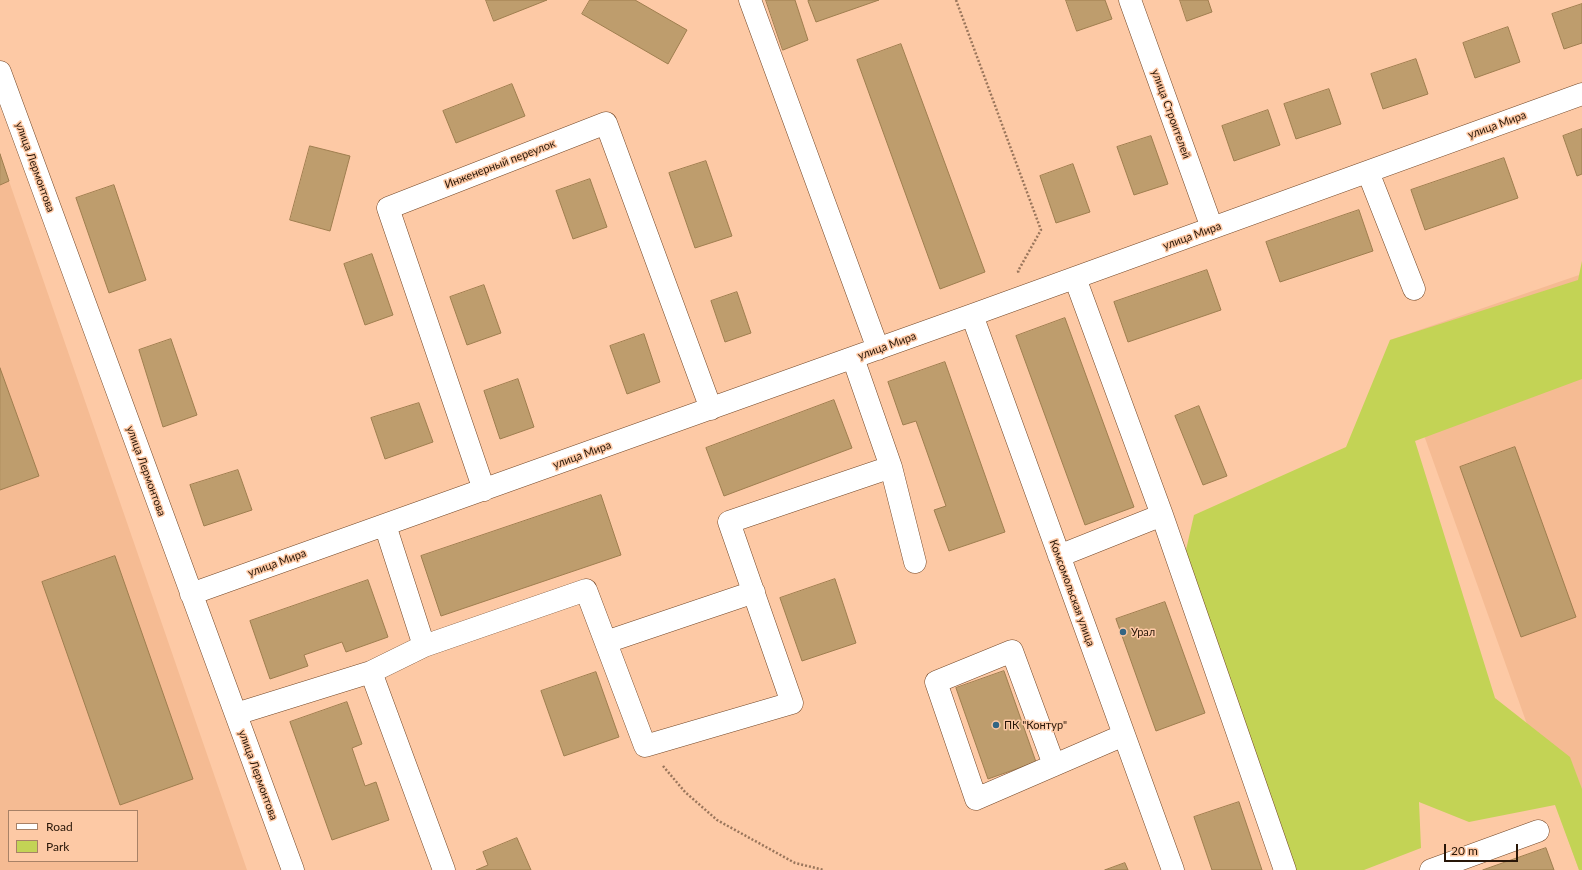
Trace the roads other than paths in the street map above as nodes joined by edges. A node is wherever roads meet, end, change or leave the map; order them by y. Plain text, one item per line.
1 (750, 0) edge
2 (1130, 0) edge
3 (0, 72) edge
4 (1582, 94) edge
5 (1368, 172) junction
6 (1212, 228) junction
7 (1075, 278) junction
8 (1414, 289) dead end
9 (972, 316) junction
10 (878, 349) junction
11 (853, 358) junction
12 (711, 409) junction
13 (891, 467) junction
14 (484, 490) junction
15 (1162, 515) junction
16 (385, 525) junction
17 (1059, 556) junction
18 (916, 562) dead end
19 (754, 592) junction
20 (191, 594) junction
21 (606, 642) junction
22 (424, 646) junction
23 (371, 672) junction
24 (236, 714) junction
25 (1124, 735) junction
26 (1054, 765) junction
27 (1538, 831) dead end
28 (293, 870) edge
29 (444, 870) edge
30 (1173, 870) edge
31 (1285, 870) edge
32 (1431, 870) edge

1 - 10 street
2 - 6 street, улица Строителей
3 - 20 street, улица Лермонтова
4 - 5 street, улица Мира
5 - 6 street, улица Мира
5 - 8 street
6 - 7 street, улица Мира
7 - 9 street, улица Мира
7 - 15 street
9 - 10 street, улица Мира
9 - 17 street, Комсомольская улица
10 - 11 street, улица Мира
11 - 12 street, улица Мира
11 - 13 street
12 - 14 street, улица Мира
12 - 14 street, Инженерный переулок
13 - 18 street
13 - 19 street
14 - 16 street, улица Мира
15 - 17 street
15 - 31 street
16 - 20 street, улица Мира
16 - 22 street
17 - 25 street, Комсомольская улица
19 - 21 street
19 - 21 street
20 - 24 street, улица Лермонтова
21 - 22 street
22 - 23 street
23 - 24 street
23 - 29 street
24 - 28 street, улица Лермонтова
25 - 26 street
25 - 30 street, Комсомольская улица
26 - 26 street
27 - 32 street

